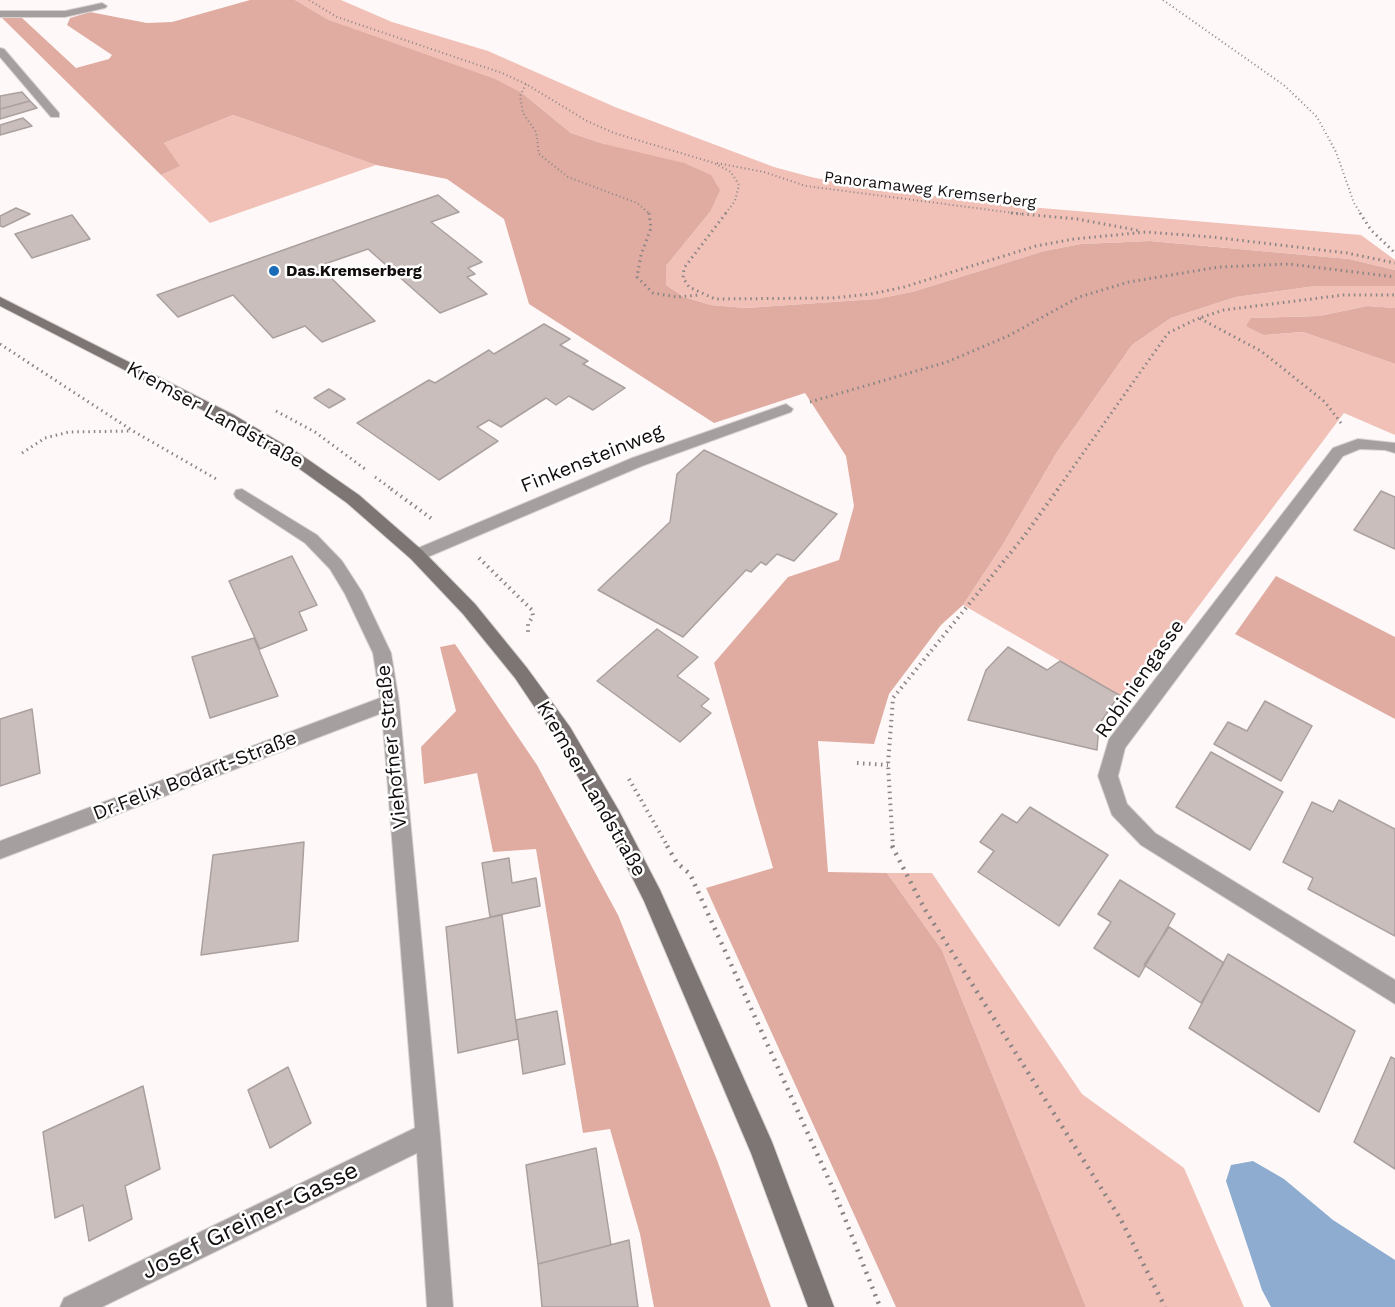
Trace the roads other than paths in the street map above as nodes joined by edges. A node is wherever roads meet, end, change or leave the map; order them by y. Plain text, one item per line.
1 (102, 6) dead end
2 (0, 14) edge
3 (0, 51) edge
4 (55, 115) dead end
5 (0, 302) edge
6 (786, 409) road end
7 (1395, 448) edge
8 (242, 494) road end
9 (417, 555) junction
10 (390, 702) junction
11 (0, 850) edge
12 (1395, 993) edge
13 (428, 1135) junction
14 (73, 1307) edge
15 (440, 1307) edge
16 (821, 1307) edge

1 - 2 street
3 - 4 street
5 - 9 main road, Kremser Landstraße
6 - 9 street, Finkensteinweg
7 - 12 street, Robiniengasse
8 - 10 street, Viehofner Straße
9 - 16 main road, Kremser Landstraße
10 - 11 street, Dr.Felix Bodart-Straße
10 - 13 street, Viehofner Straße
13 - 14 street, Josef Greiner-Gasse
13 - 15 street, Viehofner Straße

